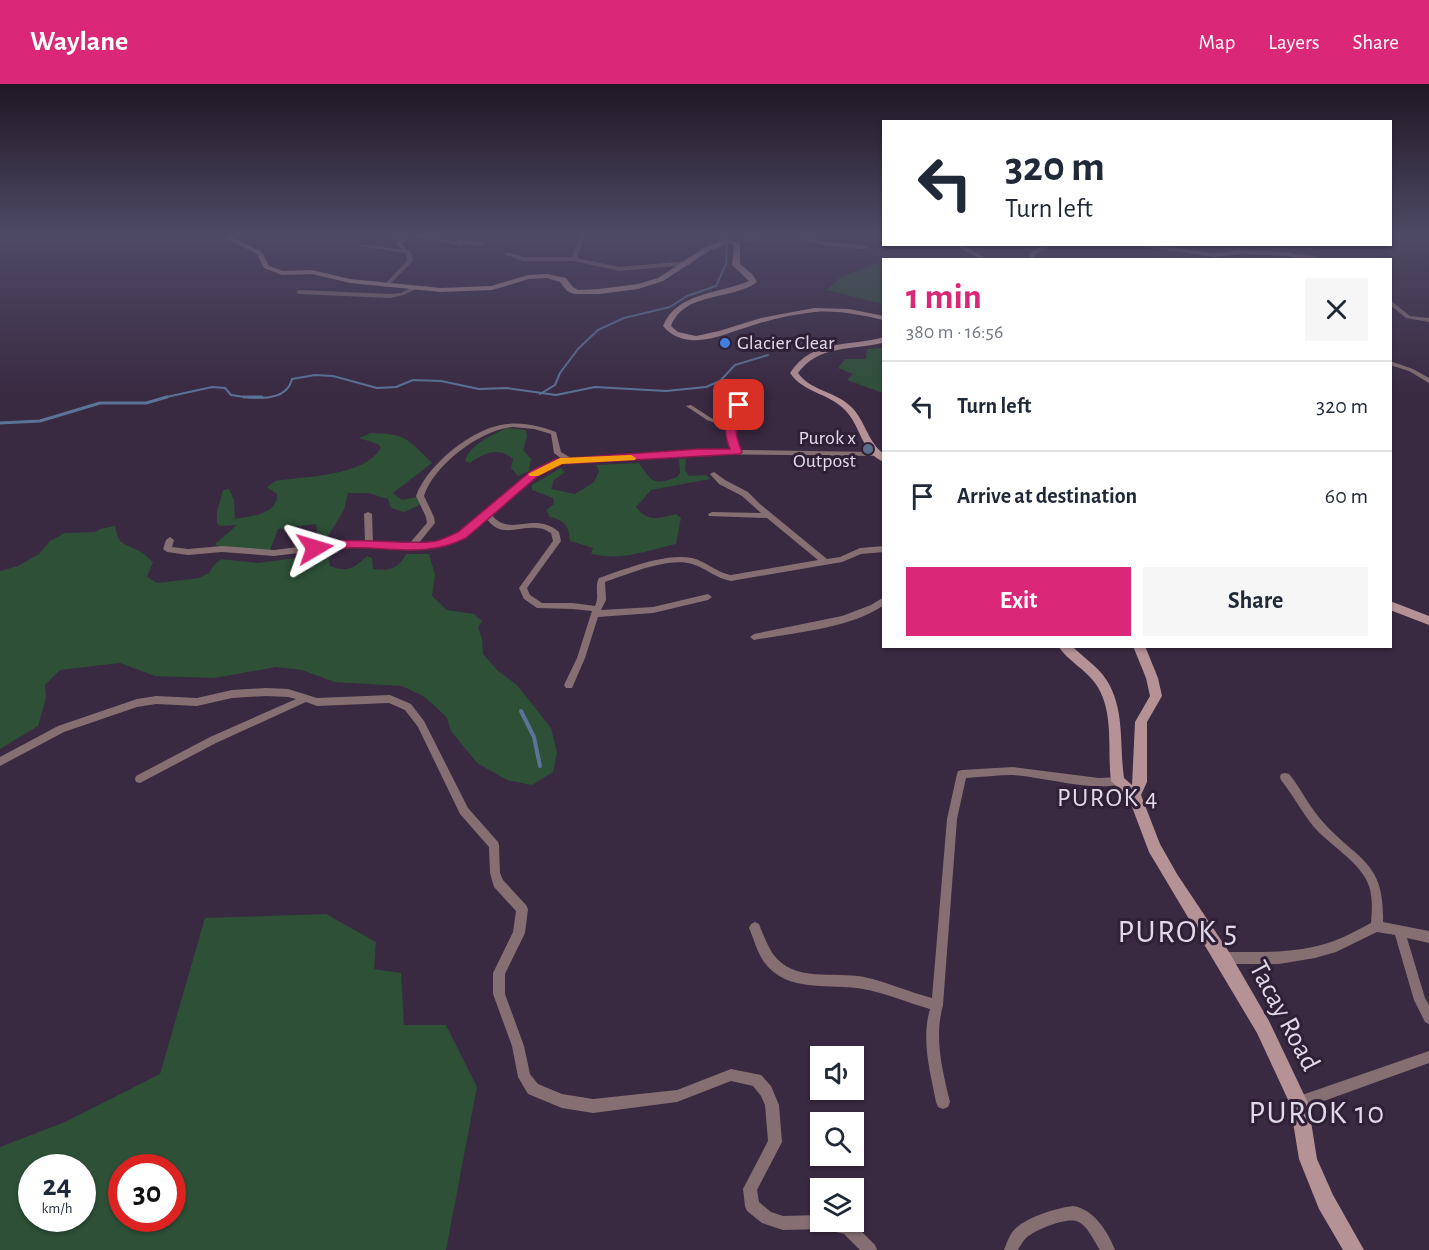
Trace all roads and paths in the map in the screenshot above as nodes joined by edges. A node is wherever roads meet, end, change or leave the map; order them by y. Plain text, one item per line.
1 (414, 288) edge
2 (427, 288) edge
3 (487, 288) edge
4 (571, 288) edge
5 (613, 288) edge
6 (732, 288) edge
7 (298, 292) dead end
8 (1392, 304) edge
9 (882, 318) edge
10 (1429, 320) edge
11 (882, 340) edge
12 (1392, 364) edge
13 (1429, 381) edge
14 (737, 393) dead end
15 (689, 406) dead end
16 (729, 426) junction
17 (736, 452) junction
18 (879, 457) edge
19 (569, 460) junction
20 (714, 474) dead end
21 (486, 513) junction
22 (368, 514) dead end
23 (712, 514) dead end
24 (770, 516) junction
25 (170, 540) dead end
26 (369, 544) junction
27 (411, 547) junction
28 (882, 549) edge
29 (824, 561) junction
30 (708, 597) dead end
31 (882, 601) edge
32 (1392, 605) edge
33 (596, 611) junction
34 (1429, 621) edge
35 (754, 637) dead end
36 (1066, 648) edge
37 (1139, 648) edge
38 (569, 685) dead end
39 (305, 699) junction
40 (0, 762) edge
41 (1285, 777) dead end
42 (140, 779) dead end
43 (1118, 781) junction
44 (1134, 795) junction
45 (1377, 926) junction
46 (755, 928) dead end
47 (1399, 930) junction
48 (1429, 937) edge
49 (1223, 958) junction
50 (937, 1005) junction
51 (1429, 1018) edge
52 (1429, 1057) edge
53 (943, 1102) dead end
54 (1299, 1103) junction
55 (870, 1250) edge
56 (1011, 1250) edge
57 (1108, 1250) edge
58 (1354, 1250) edge

1 - 7 street
2 - 3 main road
4 - 5 main road
6 - 9 main road
8 - 10 street
11 - 18 main road
12 - 13 street
14 - 16 street
15 - 16 street
16 - 17 street
17 - 18 street
17 - 19 street
19 - 21 street
19 - 27 street
20 - 24 street
21 - 27 street
21 - 33 street
22 - 26 street
23 - 24 street
24 - 29 street
25 - 26 street
26 - 27 street
28 - 29 street
29 - 33 street
30 - 33 street
31 - 35 street
32 - 34 main road
33 - 38 street
36 - 43 main road
37 - 44 main road
39 - 40 street
39 - 42 street
39 - 55 street
41 - 45 street
43 - 44 main road
43 - 50 street
44 - 49 main road, Tacay Road
45 - 47 street
45 - 49 street
46 - 50 street
47 - 48 street
47 - 51 street
49 - 54 main road, Tacay Road
50 - 53 street
52 - 54 street
54 - 58 main road, Tacay Road
56 - 57 street

